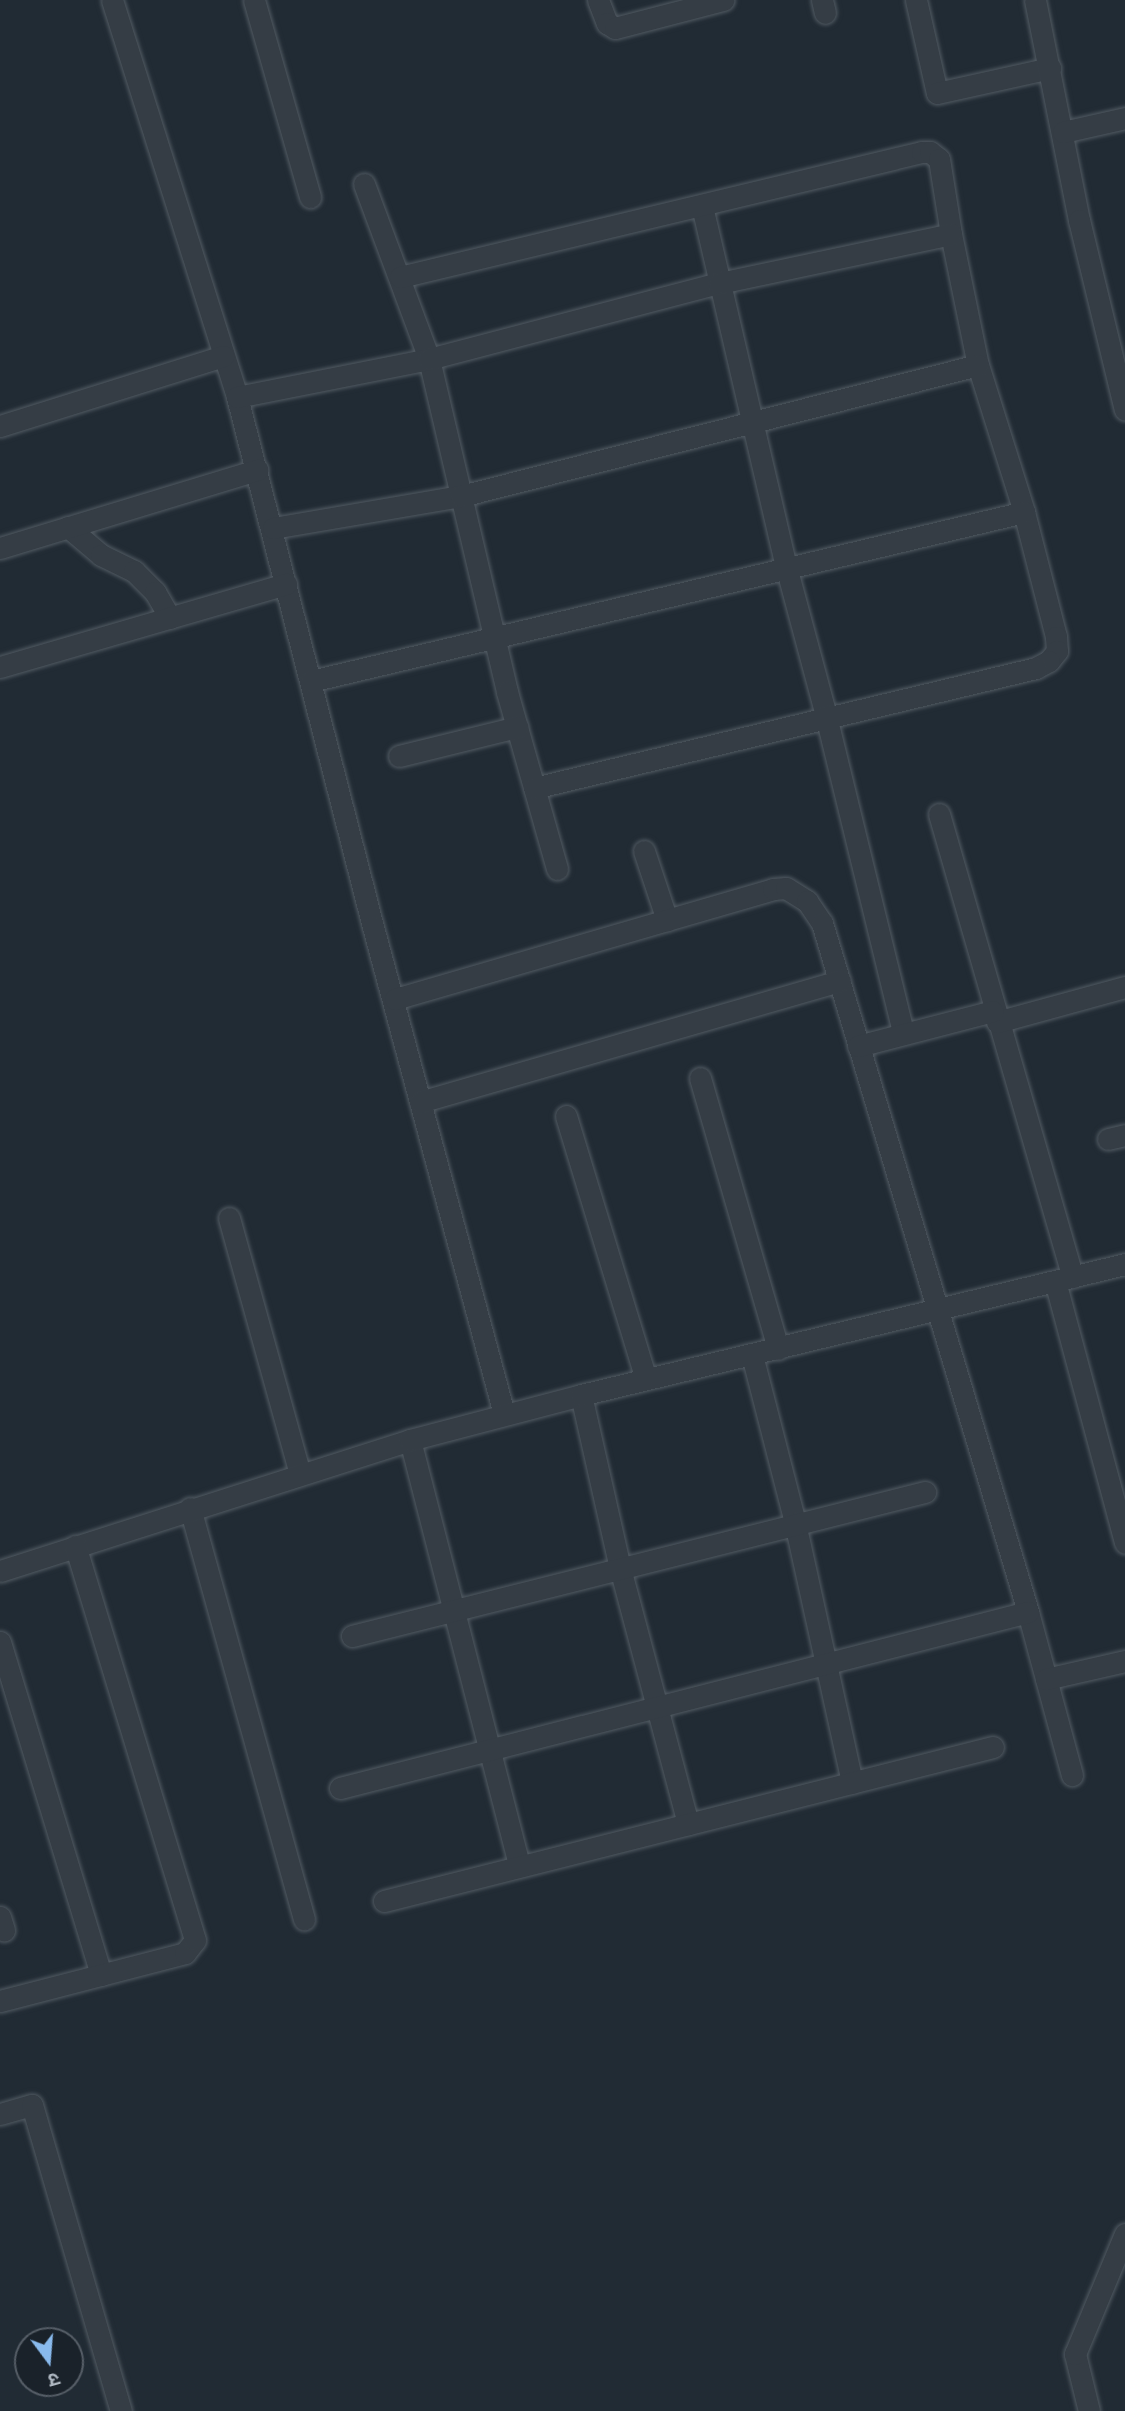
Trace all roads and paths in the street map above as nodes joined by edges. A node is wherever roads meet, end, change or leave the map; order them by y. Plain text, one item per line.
1 (254, 0) edge
2 (598, 0) edge
3 (723, 0) edge
4 (916, 0) edge
5 (1035, 0) edge
6 (119, 2) edge
7 (1050, 68) junction
8 (1125, 118) edge
9 (1063, 132) junction
10 (364, 184) dead end
11 (310, 197) dead end
12 (702, 206) junction
13 (951, 234) junction
14 (400, 277) junction
15 (719, 284) junction
16 (223, 356) junction
17 (429, 359) junction
18 (978, 365) junction
19 (237, 397) junction
20 (1125, 410) edge
21 (751, 420) junction
22 (0, 426) edge
23 (257, 470) junction
24 (461, 496) junction
25 (1024, 512) junction
26 (68, 527) junction
27 (273, 528) junction
28 (0, 548) edge
29 (787, 570) junction
30 (286, 584) junction
31 (170, 618) junction
32 (495, 637) junction
33 (0, 667) edge
34 (311, 681) junction
35 (826, 716) junction
36 (517, 727) junction
37 (399, 756) dead end
38 (534, 788) junction
39 (939, 814) dead end
40 (644, 851) dead end
41 (557, 869) dead end
42 (667, 920) junction
43 (840, 981) junction
44 (1125, 987) edge
45 (395, 999) junction
46 (995, 1016) junction
47 (903, 1032) junction
48 (858, 1046) junction
49 (700, 1078) dead end
50 (421, 1102) junction
51 (566, 1116) dead end
52 (229, 1217) dead end
53 (1125, 1264) edge
54 (1064, 1279) junction
55 (938, 1310) junction
56 (778, 1349) junction
57 (752, 1355) junction
58 (646, 1379) junction
59 (580, 1395) junction
60 (504, 1414) junction
61 (410, 1440) junction
62 (300, 1474) junction
63 (925, 1492) dead end
64 (190, 1508) junction
65 (795, 1523) junction
66 (1125, 1543) edge
67 (75, 1546) junction
68 (620, 1568) junction
69 (0, 1571) edge
70 (453, 1611) junction
71 (1028, 1612) junction
72 (352, 1636) dead end
73 (0, 1642) edge
74 (1125, 1661) edge
75 (827, 1663) junction
76 (1045, 1679) junction
77 (656, 1706) junction
78 (993, 1747) dead end
79 (489, 1749) junction
80 (1072, 1775) dead end
81 (852, 1783) junction
82 (340, 1788) dead end
83 (688, 1824) junction
84 (519, 1866) junction
85 (384, 1901) dead end
86 (304, 1919) dead end
87 (101, 1975) junction
88 (0, 2001) edge
89 (0, 2114) edge
90 (1125, 2234) edge
91 (121, 2411) edge
92 (1089, 2411) edge

1 - 11 street
2 - 3 street
4 - 7 street
5 - 7 street
6 - 16 street
7 - 9 street
8 - 9 street
9 - 20 street
10 - 14 street
12 - 13 street
12 - 14 street
12 - 15 street
13 - 15 street
13 - 18 street
14 - 17 street
15 - 17 street
15 - 21 street
16 - 19 street
16 - 22 street
17 - 19 street
17 - 24 street
18 - 21 street
18 - 25 street
19 - 23 street
21 - 24 street
21 - 29 street
23 - 26 street
23 - 27 street
24 - 27 street
24 - 32 street
25 - 29 street
25 - 35 street
26 - 28 street
26 - 31 street
27 - 30 street
29 - 32 street
29 - 35 street
30 - 31 street
30 - 34 street
31 - 33 street
32 - 34 street
32 - 36 street
34 - 45 street
35 - 38 street
35 - 47 street
36 - 37 street
36 - 38 street
38 - 41 street
39 - 46 street
40 - 42 street
42 - 43 street
42 - 45 street
43 - 48 street
43 - 50 street
44 - 46 street
45 - 50 street
46 - 47 street
46 - 54 street
47 - 48 street
48 - 55 street
49 - 56 street
50 - 60 street
51 - 58 street
52 - 62 street
53 - 54 street
54 - 55 street
54 - 66 street
55 - 56 street
55 - 71 street
56 - 57 street
57 - 58 street
57 - 65 street
58 - 59 street
59 - 60 street
59 - 68 street
60 - 61 street
61 - 62 street
61 - 70 street
62 - 64 street
63 - 65 street
64 - 67 street
64 - 86 street
65 - 68 street
65 - 75 street
67 - 69 street
67 - 87 street
68 - 70 street
68 - 77 street
70 - 72 street
70 - 79 street
71 - 75 street
71 - 76 street
73 - 87 street
74 - 76 street
75 - 77 street
75 - 81 street
76 - 80 street
77 - 79 street
77 - 83 street
78 - 81 street
79 - 82 street
79 - 84 street
81 - 83 street
83 - 84 street
84 - 85 street
87 - 88 street
89 - 91 street
90 - 92 street

